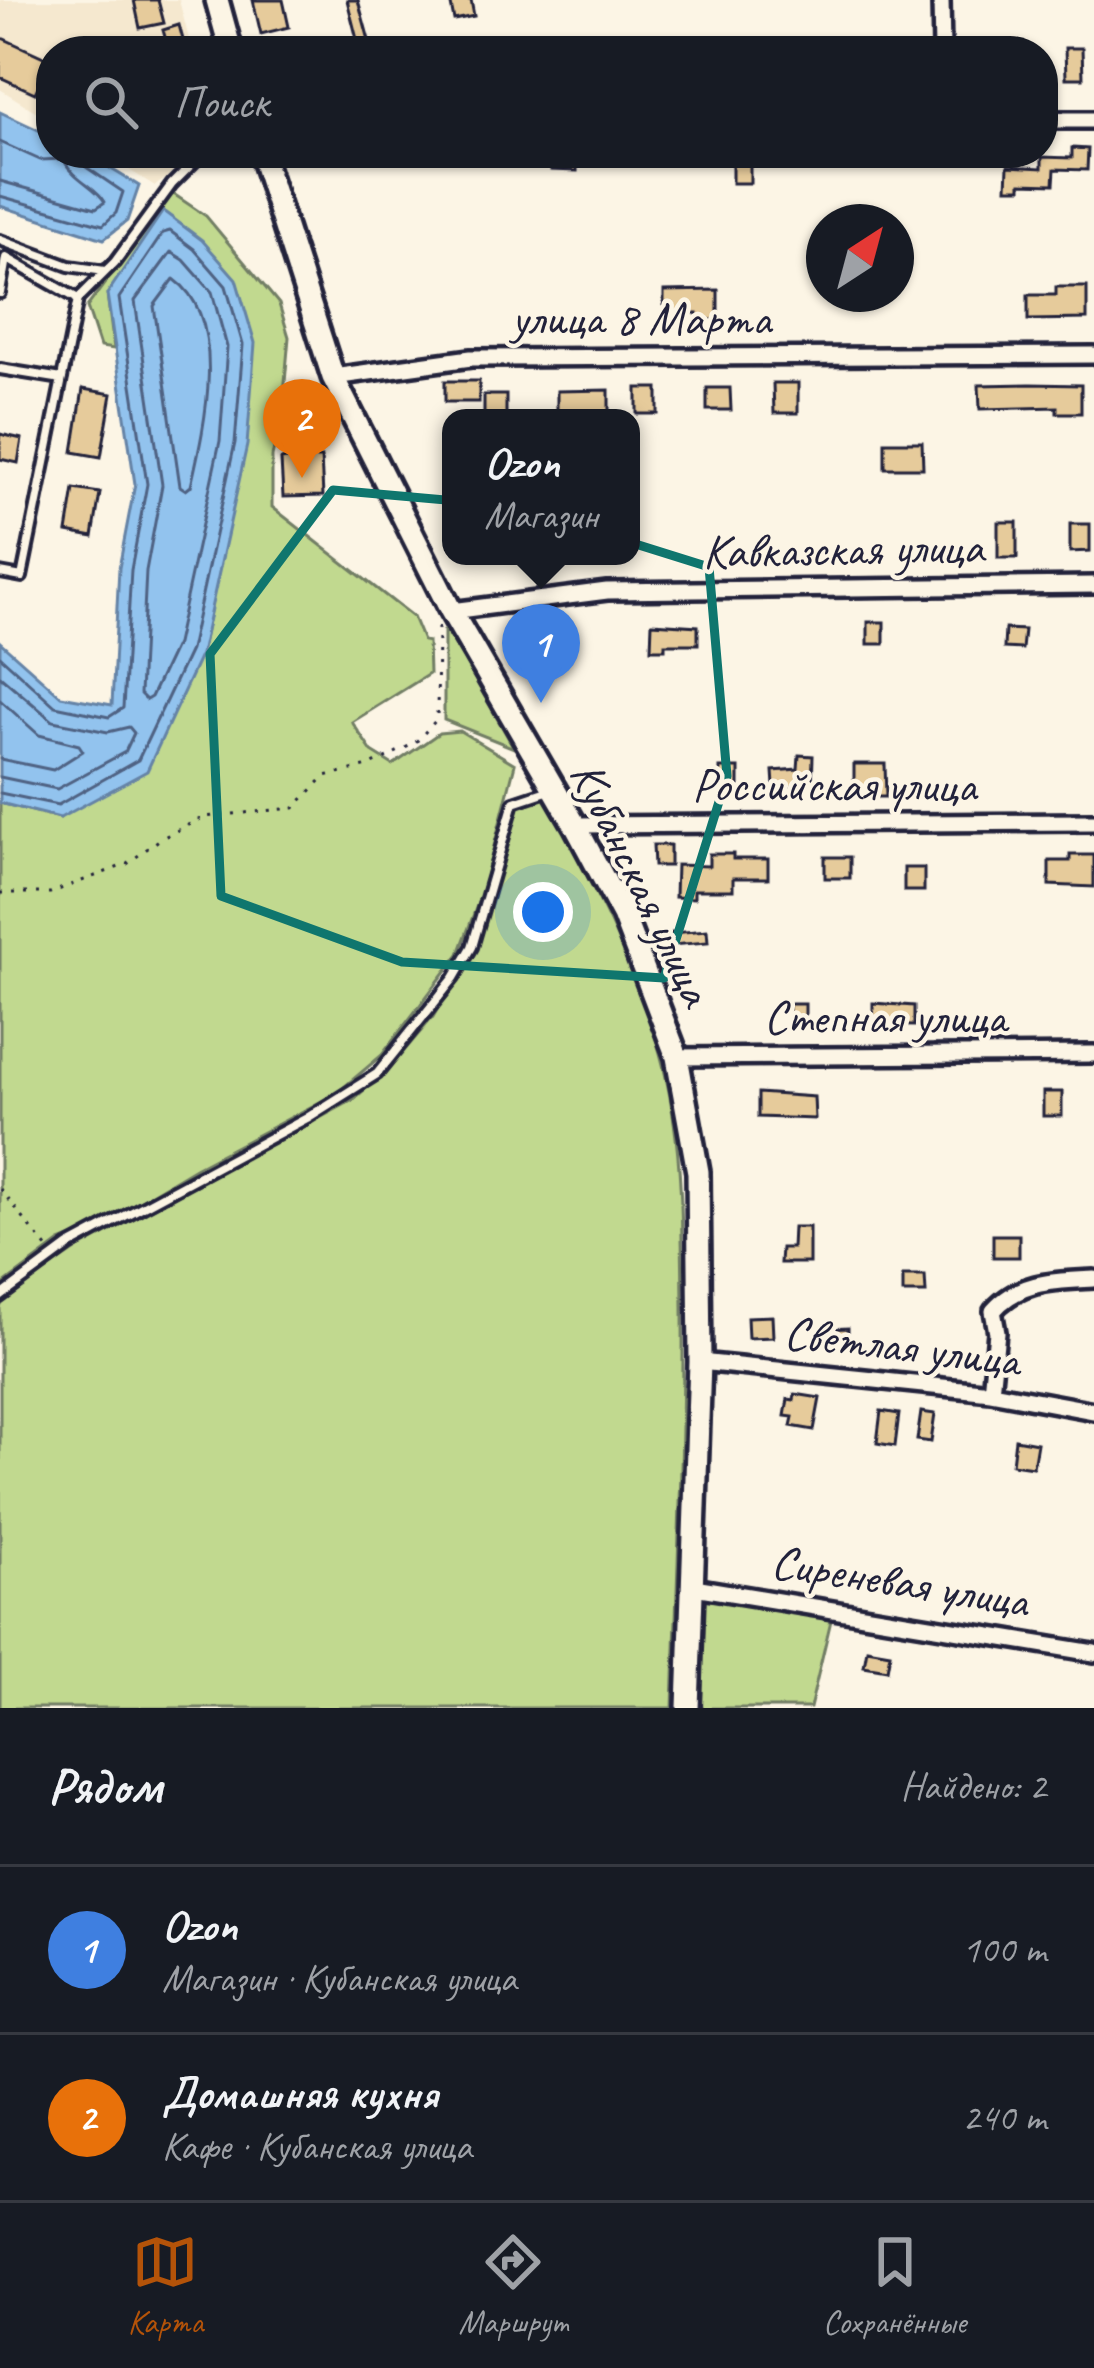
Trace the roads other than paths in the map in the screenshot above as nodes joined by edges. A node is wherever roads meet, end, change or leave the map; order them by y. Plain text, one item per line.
1 (217, 0) edge
2 (941, 0) edge
3 (227, 36) edge
4 (942, 36) edge
5 (1058, 120) edge
6 (1094, 121) edge
7 (188, 168) edge
8 (266, 168) edge
9 (0, 240) edge
10 (106, 271) junction
11 (0, 293) edge
12 (78, 299) junction
13 (1094, 355) edge
14 (0, 369) edge
15 (333, 377) junction
16 (62, 379) junction
17 (0, 574) edge
18 (1094, 585) edge
19 (451, 611) junction
20 (554, 789) junction
21 (1094, 822) edge
22 (575, 825) junction
23 (1094, 1054) edge
24 (677, 1057) junction
25 (1094, 1280) edge
26 (0, 1297) edge
27 (700, 1362) junction
28 (991, 1392) junction
29 (1094, 1411) edge
30 (694, 1587) junction
31 (1094, 1652) edge
32 (688, 1708) edge

1 - 3 main road
2 - 4 street
5 - 6 street
7 - 10 lane
8 - 15 main road, Кубанская улица
9 - 10 lane
10 - 12 lane
11 - 12 lane
12 - 16 lane
13 - 15 street, улица 8 Марта
14 - 16 lane
15 - 19 main road, Кубанская улица
16 - 17 lane
18 - 19 street, Кавказская улица
19 - 20 main road, Кубанская улица
20 - 22 main road, Кубанская улица
20 - 26 lane
21 - 22 street, Российская улица
22 - 24 main road, Кубанская улица
23 - 24 street, Степная улица
24 - 27 main road, Кубанская улица
25 - 28 street
27 - 28 street, Светлая улица
27 - 30 main road, Кубанская улица
28 - 29 street, Светлая улица
30 - 31 street, Сиреневая улица
30 - 32 main road, Кубанская улица

